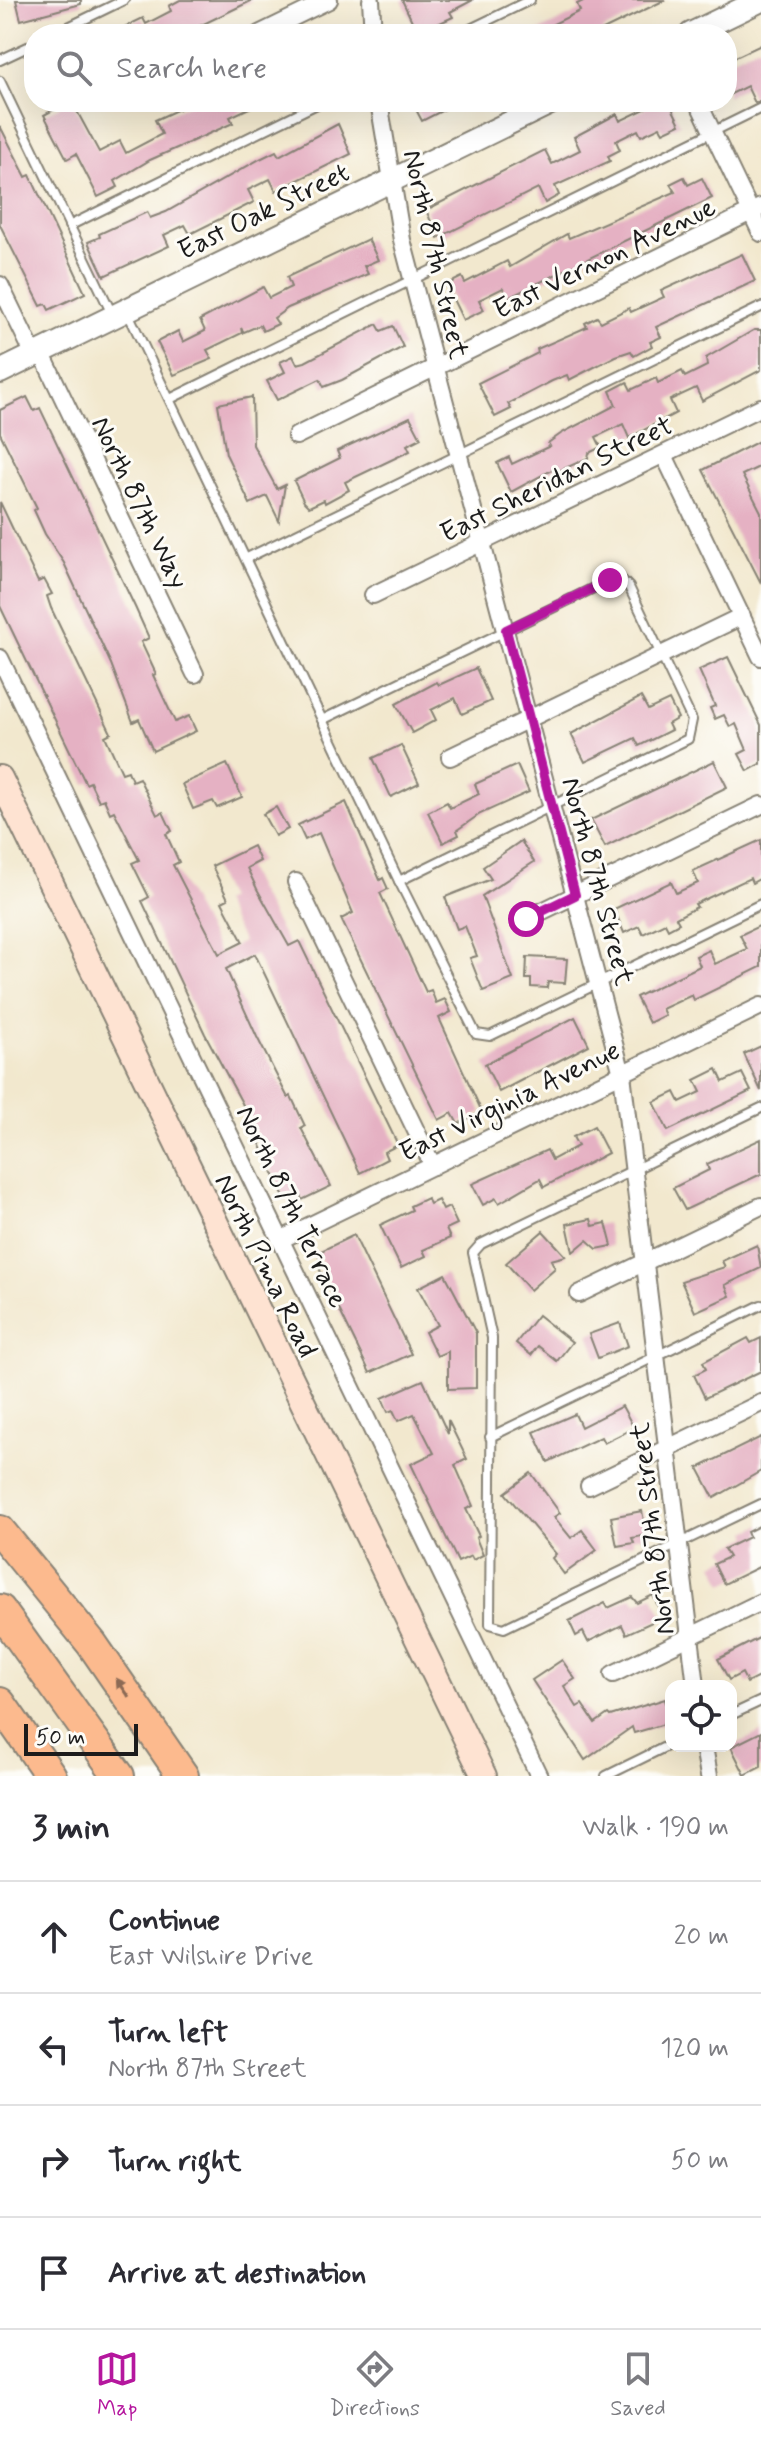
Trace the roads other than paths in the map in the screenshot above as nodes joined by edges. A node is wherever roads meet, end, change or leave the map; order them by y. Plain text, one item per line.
1 (124, 0) edge
2 (329, 0) edge
3 (371, 0) edge
4 (530, 0) edge
5 (761, 0) edge
6 (75, 24) edge
7 (280, 24) edge
8 (372, 24) edge
9 (481, 24) edge
10 (712, 24) edge
11 (24, 49) edge
12 (0, 60) edge
13 (0, 81) edge
14 (761, 108) edge
15 (301, 112) edge
16 (380, 112) edge
17 (531, 112) edge
18 (703, 112) edge
19 (713, 133) junction
20 (390, 181) junction
21 (756, 210) edge
22 (69, 226) junction
23 (761, 233) edge
24 (413, 281) junction
25 (0, 285) edge
26 (761, 307) edge
27 (120, 313) junction
28 (37, 354) junction
29 (436, 368) junction
30 (0, 372) edge
31 (170, 399) junction
32 (761, 407) edge
33 (296, 436) dead end
34 (459, 455) junction
35 (664, 455) junction
36 (482, 542) junction
37 (247, 558) junction
38 (373, 595) dead end
39 (742, 616) junction
40 (506, 630) junction
41 (661, 655) junction
42 (761, 657) edge
43 (0, 658) edge
44 (195, 674) dead end
45 (529, 719) junction
46 (322, 720) junction
47 (450, 757) dead end
48 (0, 778) edge
49 (761, 805) edge
50 (553, 808) junction
51 (399, 881) junction
52 (296, 882) dead end
53 (575, 895) junction
54 (761, 904) edge
55 (526, 919) dead end
56 (599, 983) junction
57 (761, 1006) edge
58 (622, 1074) junction
59 (761, 1108) edge
60 (433, 1166) junction
61 (635, 1170) junction
62 (761, 1206) edge
63 (280, 1240) junction
64 (646, 1262) junction
65 (579, 1294) dead end
66 (761, 1305) edge
67 (657, 1355) junction
68 (761, 1403) edge
69 (490, 1437) junction
70 (668, 1448) junction
71 (589, 1486) dead end
72 (761, 1504) edge
73 (0, 1531) edge
74 (680, 1544) junction
75 (761, 1602) edge
76 (0, 1610) edge
77 (690, 1637) junction
78 (613, 1674) dead end
79 (695, 1680) edge
80 (761, 1701) edge
81 (0, 1703) edge
82 (737, 1712) edge
83 (665, 1747) edge
84 (705, 1752) edge
85 (51, 1776) edge
86 (119, 1776) edge
87 (183, 1776) edge
88 (484, 1776) edge
89 (539, 1776) edge
90 (606, 1776) edge
91 (709, 1776) edge

1 - 6 lane
2 - 7 street
3 - 8 street
4 - 9 lane
5 - 10 street
11 - 12 lane
13 - 22 lane
14 - 19 lane
15 - 22 lane
16 - 20 street, North 87th Street
17 - 20 street, East Oak Street
18 - 19 street
19 - 21 street
19 - 24 lane
20 - 24 street, North 87th Street
20 - 27 street, East Oak Street
21 - 23 street
21 - 29 street, East Vernon Avenue
22 - 27 lane
24 - 29 street, North 87th Street
24 - 31 lane
25 - 28 street, North 87th Way
26 - 34 lane
27 - 28 street, East Oak Street
27 - 31 lane
28 - 30 street, East Oak Street
28 - 44 street, North 87th Way
29 - 33 street, East Vernon Avenue
29 - 34 street, North 87th Street
31 - 37 lane
32 - 35 street, East Sheridan Street
34 - 36 street, North 87th Street
34 - 37 lane
35 - 36 street, East Sheridan Street
35 - 39 street
36 - 38 street, East Sheridan Street
36 - 40 street, North 87th Street
37 - 46 lane
39 - 41 street
39 - 42 street
40 - 41 lane
40 - 45 street, North 87th Street
40 - 46 lane
41 - 45 street
41 - 50 lane
43 - 63 street, North 87th Terrace
45 - 47 street
45 - 50 street, North 87th Street
46 - 51 lane
48 - 88 main road, North Pima Road
49 - 53 street
50 - 51 lane
50 - 53 street, North 87th Street
51 - 56 lane
52 - 60 street
53 - 55 street
53 - 56 street, North 87th Street
54 - 56 lane
56 - 58 street, North 87th Street
57 - 58 street, East Virginia Avenue
58 - 60 street, East Virginia Avenue
58 - 61 street, North 87th Street
59 - 61 lane
60 - 63 street, East Virginia Avenue
61 - 64 street, North 87th Street
61 - 69 lane
62 - 64 street
63 - 89 street, North 87th Terrace
64 - 65 street
64 - 67 street, North 87th Street
66 - 67 lane
67 - 69 lane
67 - 70 street, North 87th Street
68 - 70 street
69 - 74 lane
70 - 71 street
70 - 74 street, North 87th Street
72 - 74 lane
87 -> 73 highway
74 - 77 street, North 87th Street
75 - 77 street
76 - 86 highway
77 - 78 street
77 - 79 street, North 87th Street
80 - 82 lane
81 - 85 highway
83 - 90 lane
84 - 91 street

